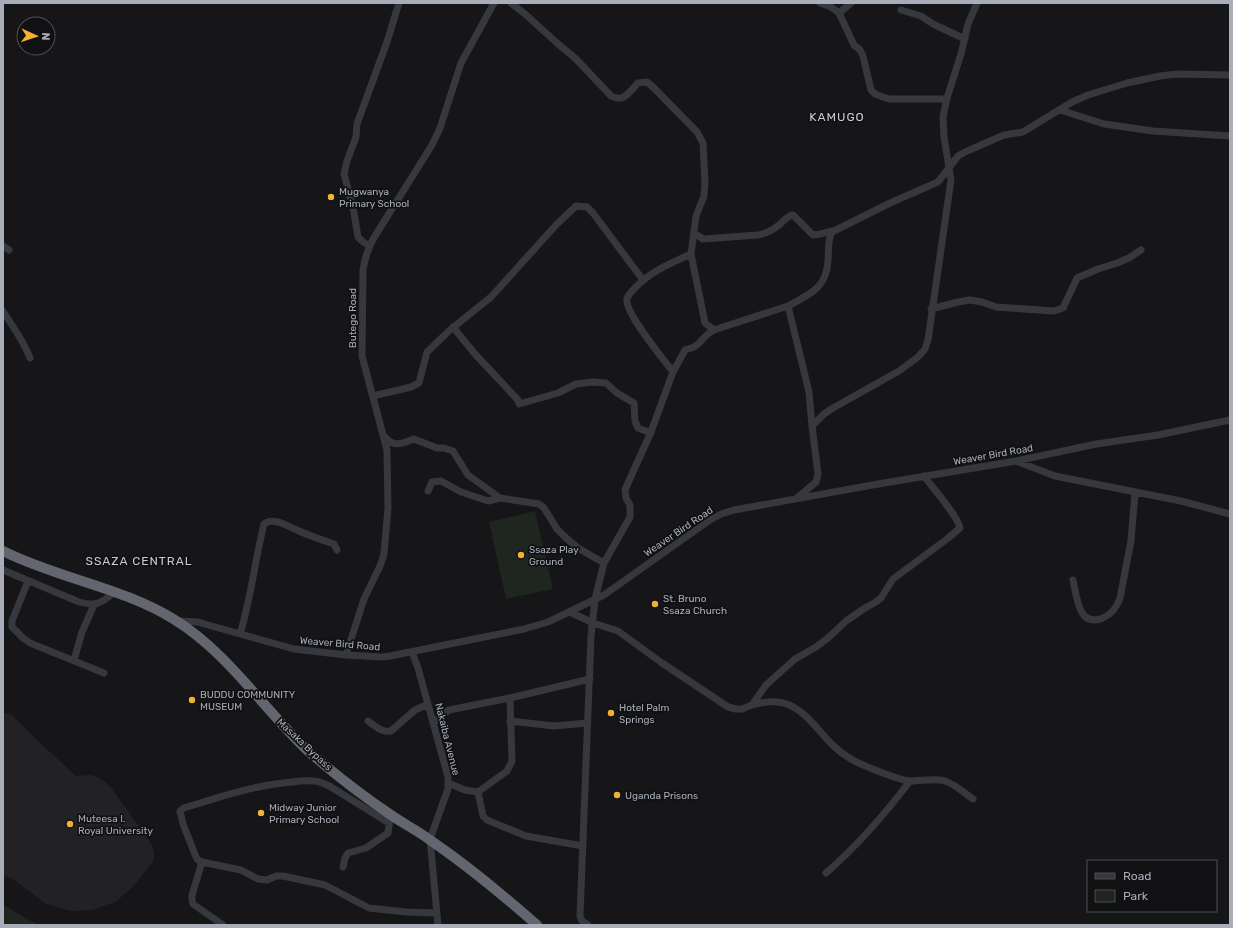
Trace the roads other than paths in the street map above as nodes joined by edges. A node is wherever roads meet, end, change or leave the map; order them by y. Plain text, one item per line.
1 (399, 3) edge
2 (494, 3) edge
3 (511, 3) edge
4 (820, 3) edge
5 (851, 3) edge
6 (977, 3) edge
7 (901, 10) dead end
8 (839, 13) junction
9 (965, 39) junction
10 (1230, 75) edge
11 (947, 99) junction
12 (1060, 110) junction
13 (1230, 136) edge
14 (949, 166) junction
15 (832, 232) junction
16 (694, 233) junction
17 (703, 239) junction
18 (692, 245) junction
19 (369, 246) junction
20 (1141, 250) dead end
21 (692, 254) junction
22 (643, 280) junction
23 (788, 306) junction
24 (931, 309) junction
25 (3, 310) edge
26 (705, 323) junction
27 (453, 327) junction
28 (714, 330) junction
29 (704, 335) junction
30 (30, 358) dead end
31 (673, 372) junction
32 (373, 396) junction
33 (1230, 420) edge
34 (812, 426) junction
35 (651, 433) junction
36 (384, 436) junction
37 (1016, 461) junction
38 (924, 476) junction
39 (428, 490) dead end
40 (1135, 493) junction
41 (500, 498) junction
42 (796, 500) junction
43 (1230, 514) edge
44 (337, 550) dead end
45 (3, 551) edge
46 (604, 563) junction
47 (3, 570) edge
48 (1073, 580) dead end
49 (28, 581) junction
50 (115, 592) junction
51 (595, 599) junction
52 (94, 605) junction
53 (570, 612) junction
54 (176, 620) junction
55 (593, 623) junction
56 (240, 634) junction
57 (412, 652) junction
58 (346, 655) junction
59 (74, 660) junction
60 (104, 672) dead end
61 (590, 678) junction
62 (510, 698) junction
63 (428, 704) junction
64 (752, 705) junction
65 (368, 721) dead end
66 (510, 721) junction
67 (433, 722) junction
68 (588, 723) junction
69 (910, 781) junction
70 (448, 783) junction
71 (478, 792) junction
72 (973, 799) dead end
73 (390, 819) junction
74 (430, 840) junction
75 (583, 846) junction
76 (202, 862) junction
77 (343, 867) dead end
78 (826, 873) dead end
79 (437, 913) junction
80 (223, 925) edge
81 (438, 925) edge
82 (537, 925) edge
83 (588, 925) edge

1 - 19 street
2 - 19 street, Butego Road
3 - 16 street
4 - 8 street
5 - 8 street
6 - 9 street
7 - 9 street
8 - 11 street
9 - 11 street
10 - 12 street
11 - 14 street
12 - 13 street
12 - 14 street
14 - 15 street
14 - 24 street
15 - 17 street
15 - 23 street
16 - 17 street
16 - 18 street
17 - 18 street
18 - 21 street
19 - 32 street, Butego Road
20 - 24 street
21 - 22 street
21 - 26 street
22 - 27 street
22 - 31 street
23 - 28 street
23 - 34 street
24 - 34 street
25 - 30 street
26 - 28 street
26 - 29 street
27 - 32 street
27 - 35 street
28 - 29 street
29 - 31 street
31 - 35 street
32 - 36 street, Butego Road
33 - 37 street, Weaver Bird Road
34 - 42 street
35 - 46 street
36 - 41 street
36 - 58 street, Butego Road
37 - 38 street, Weaver Bird Road
37 - 40 street
38 - 42 street, Weaver Bird Road
38 - 64 street
39 - 41 street
40 - 43 street
40 - 48 street
41 - 46 street
42 - 51 street, Weaver Bird Road
44 - 56 street
45 - 50 highway, Masaka Bypass
46 - 51 street
47 - 49 street
49 - 52 street
49 - 59 street
50 - 52 street
50 - 54 highway, Masaka Bypass
51 - 53 street, Weaver Bird Road
51 - 55 street
52 - 59 street
53 - 55 street
53 - 57 street, Weaver Bird Road
54 - 56 street, Weaver Bird Road
54 - 73 highway, Masaka Bypass
55 - 61 street
55 - 64 street
56 - 58 street, Weaver Bird Road
57 - 58 street, Weaver Bird Road
57 - 63 street, Nakaiba Avenue
59 - 60 street
61 - 62 street
61 - 68 street
62 - 66 street
62 - 67 street
63 - 65 street
63 - 67 street, Nakaiba Avenue
64 - 69 street
66 - 68 street
66 - 71 street
67 - 70 street, Nakaiba Avenue
68 - 75 street
69 - 72 street
69 - 78 street
70 - 71 street
70 - 74 street, Nakaiba Avenue
71 - 75 street
73 - 74 highway, Masaka Bypass
73 - 76 street
73 - 77 street
74 - 79 street, Nakaiba Avenue
74 - 82 highway, Masaka Bypass
75 - 83 street
76 - 79 street
76 - 80 street
79 - 81 street, Nakaiba Avenue

